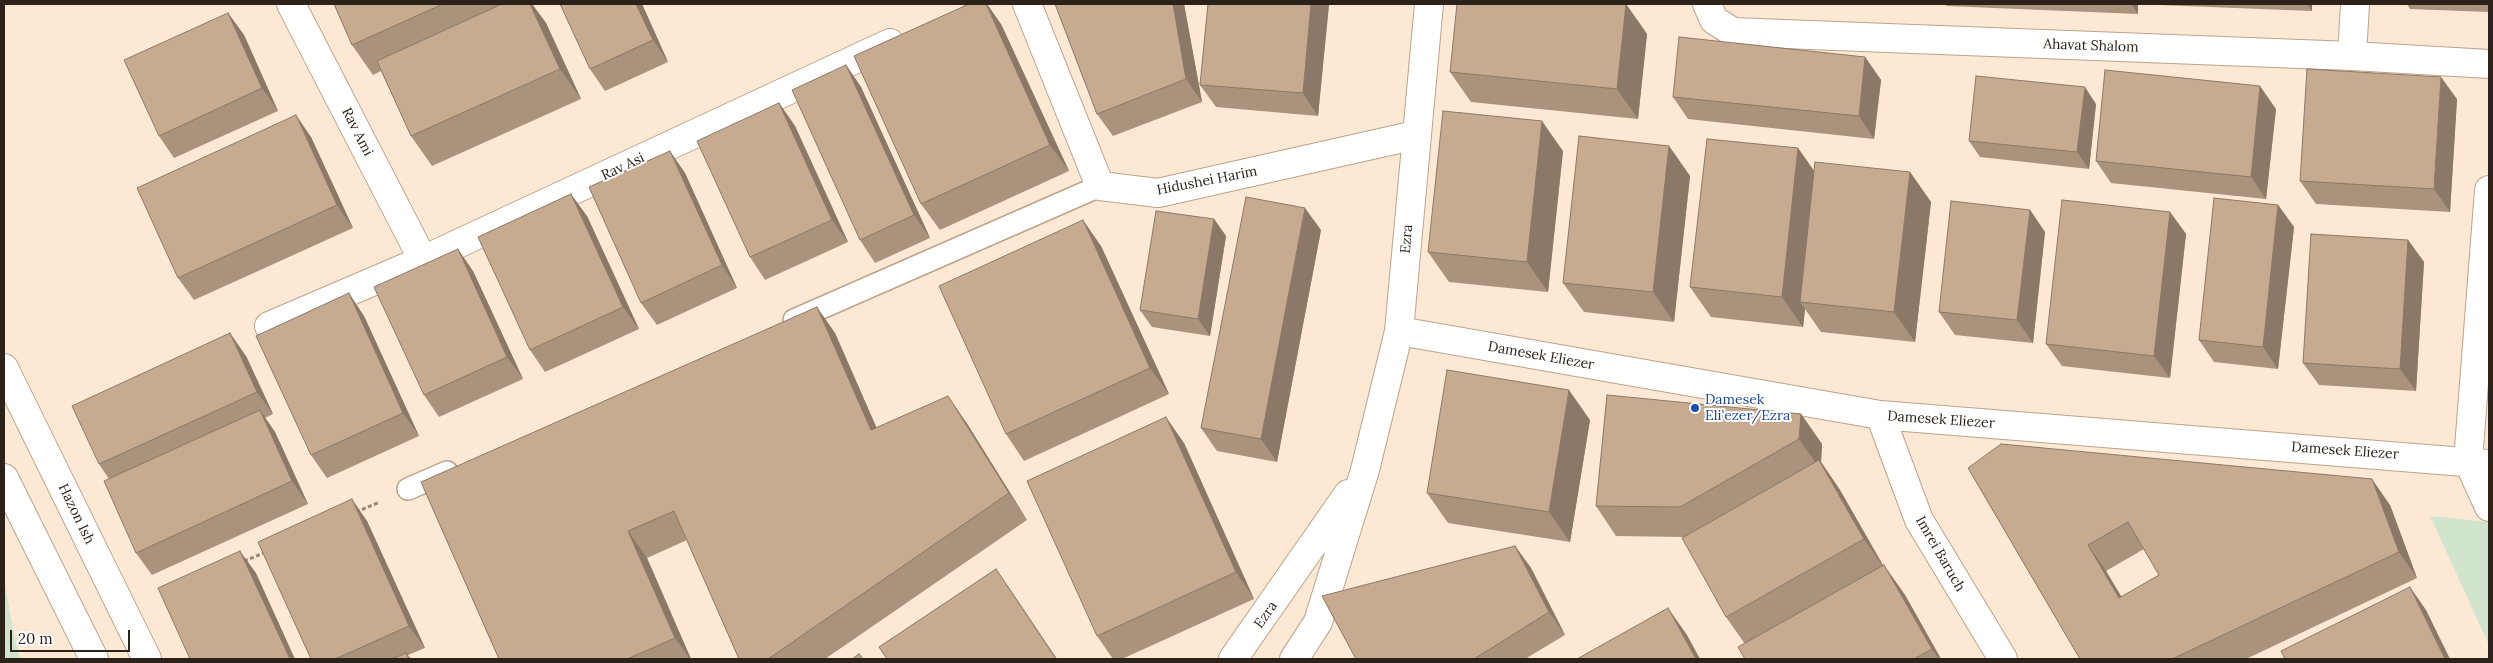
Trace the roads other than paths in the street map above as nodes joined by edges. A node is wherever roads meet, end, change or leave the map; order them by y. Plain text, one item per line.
1 (291, 4) edge
2 (1027, 4) edge
3 (1429, 4) edge
4 (1708, 4) edge
5 (2355, 4) edge
6 (912, 33) edge
7 (2352, 56) junction
8 (2489, 64) edge
9 (1416, 135) junction
10 (1100, 186) junction
11 (2489, 190) edge
12 (423, 260) junction
13 (270, 326) dead end
14 (780, 326) edge
15 (1399, 331) junction
16 (4, 368) edge
17 (1880, 415) junction
18 (2479, 462) edge
19 (462, 466) edge
20 (1365, 470) junction
21 (4, 478) edge
22 (408, 489) road end
23 (2489, 507) edge
24 (94, 659) edge
25 (147, 659) edge
26 (1233, 659) edge
27 (1294, 659) edge
28 (2003, 659) edge

1 - 12 street, Rav Ami
2 - 10 street
3 - 9 street, Ezra
4 - 7 street, Ahavat Shalom
5 - 7 street
6 - 12 street, Rav Asi
7 - 8 street, Ahavat Shalom
9 - 10 street, Hidushei Harim
9 - 15 street, Ezra
10 - 14 lane
11 - 18 street
12 - 13 street, Rav Asi
15 - 17 street, Damesek Eliezer
15 - 20 street, Ezra
16 - 25 street, Hazon Ish
17 - 18 street, Damesek Eliezer
17 - 28 street, Imrei Baruch
18 - 23 street
19 - 22 lane
20 - 26 street, Ezra
20 - 27 street, Ezra
21 - 24 street

